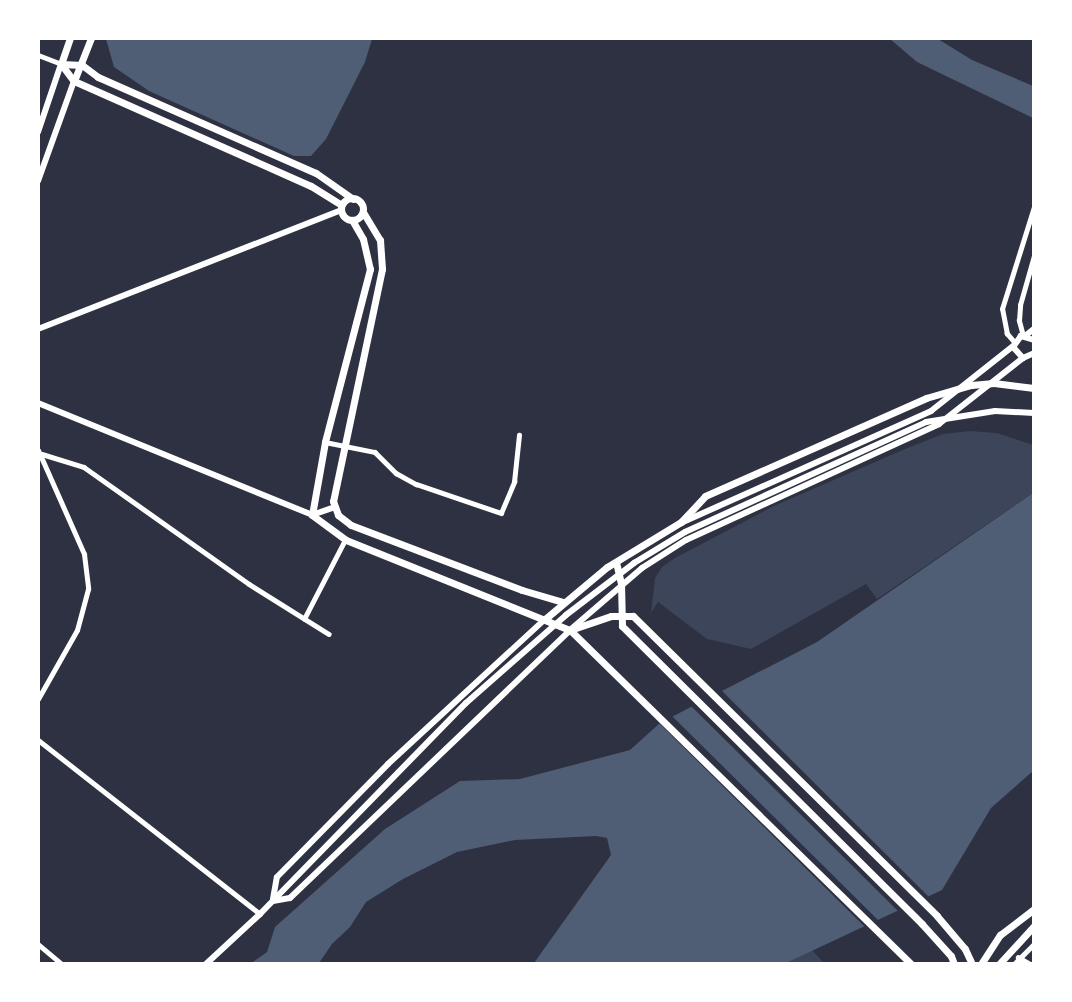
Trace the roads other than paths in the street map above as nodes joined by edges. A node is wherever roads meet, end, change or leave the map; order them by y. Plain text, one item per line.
1 (70, 38) edge
2 (91, 38) edge
3 (38, 55) edge
4 (61, 64) junction
5 (82, 65) junction
6 (74, 81) junction
7 (38, 132) edge
8 (38, 181) edge
9 (354, 198) junction
10 (1034, 206) edge
11 (342, 208) junction
12 (362, 212) junction
13 (352, 220) junction
14 (1034, 256) edge
15 (38, 329) edge
16 (1034, 329) edge
17 (1024, 336) junction
18 (1034, 341) edge
19 (1014, 344) junction
20 (1034, 353) edge
21 (1023, 358) junction
22 (1034, 388) edge
23 (38, 403) edge
24 (1034, 412) edge
25 (519, 436) dead end
26 (325, 442) junction
27 (345, 447) junction
28 (40, 452) edge
29 (335, 507) junction
30 (312, 515) junction
31 (681, 522) junction
32 (346, 540) junction
33 (615, 562) junction
34 (621, 584) junction
35 (563, 602) junction
36 (621, 614) junction
37 (304, 619) junction
38 (545, 619) junction
39 (643, 627) junction
40 (570, 630) junction
41 (329, 634) dead end
42 (635, 639) junction
43 (38, 699) edge
44 (38, 740) edge
45 (273, 901) junction
46 (1034, 909) edge
47 (260, 914) junction
48 (1034, 926) edge
49 (38, 944) edge
50 (1034, 944) edge
51 (1018, 957) junction
52 (60, 963) edge
53 (206, 964) edge
54 (911, 964) edge
55 (954, 964) edge
56 (972, 964) edge
57 (981, 964) edge
58 (999, 964) edge
59 (1014, 964) edge
60 (1030, 964) edge

1 - 4 main road
2 - 5 main road
3 - 4 street
4 - 5 main road
4 - 6 main road
4 - 7 main road
5 - 6 main road
5 - 9 main road
6 - 8 main road
6 - 11 main road
9 - 11 main road
9 - 12 main road
10 - 19 street
11 - 13 main road
11 - 15 main road
12 - 13 main road
12 - 27 main road
13 - 26 main road
14 - 17 street
16 - 17 main road
17 - 18 main road
17 - 19 main road
19 - 21 main road
19 - 31 main road
20 - 21 main road
21 - 34 main road
22 - 31 main road
23 - 30 main road
24 - 45 main road
25 - 27 street
26 - 27 street
26 - 30 main road
27 - 29 main road
28 - 37 street
28 - 43 street
29 - 30 main road
29 - 35 main road
30 - 32 main road
31 - 33 main road
32 - 37 street
32 - 38 main road
33 - 34 main road
33 - 35 main road
34 - 36 main road
34 - 40 main road
35 - 38 main road
36 - 39 main road
36 - 40 main road
36 - 42 main road
37 - 41 street
38 - 40 main road
38 - 45 main road
39 - 42 main road
39 - 56 main road
40 - 45 main road
40 - 54 main road
42 - 55 main road
44 - 47 street
45 - 47 main road
46 - 57 main road
47 - 53 main road
48 - 58 main road
49 - 52 street
50 - 51 street
51 - 59 street
51 - 60 street

